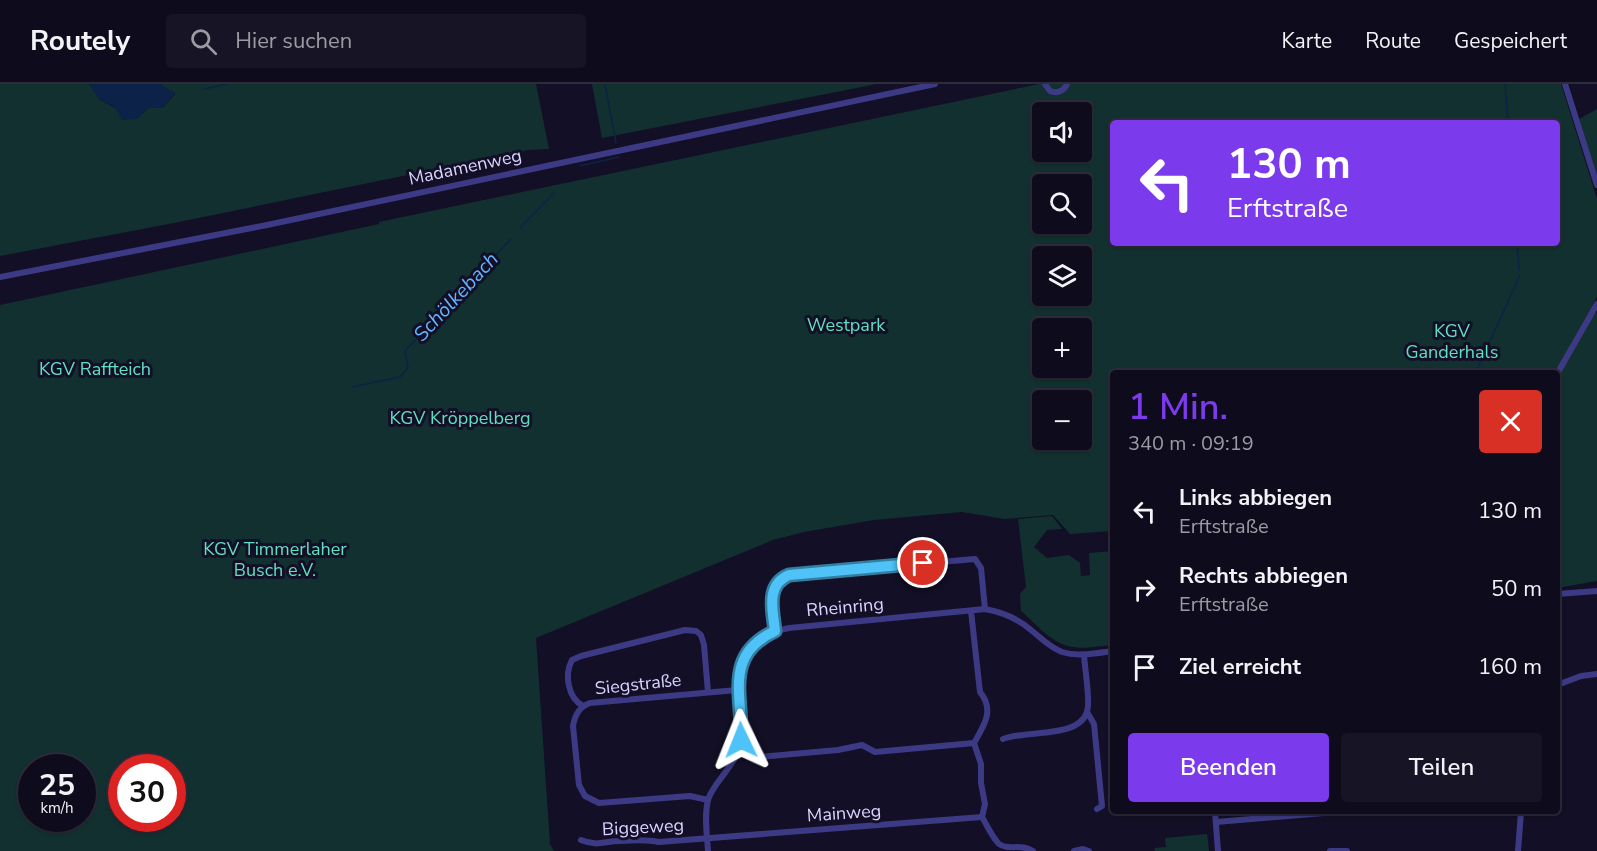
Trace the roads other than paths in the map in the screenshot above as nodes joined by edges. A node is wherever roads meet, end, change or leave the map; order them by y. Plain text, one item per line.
1 (935, 84) edge
2 (1067, 84) edge
3 (1565, 84) edge
4 (1046, 86) edge
5 (1597, 185) edge
6 (0, 277) edge
7 (1597, 304) edge
8 (1559, 370) edge
9 (1597, 591) edge
10 (1560, 594) edge
11 (985, 609) junction
12 (971, 611) junction
13 (775, 631) junction
14 (1110, 651) edge
15 (1084, 655) junction
16 (1597, 674) edge
17 (1560, 685) edge
18 (737, 690) junction
19 (708, 692) junction
20 (583, 706) junction
21 (1087, 712) junction
22 (1003, 738) dead end
23 (974, 743) junction
24 (737, 753) junction
25 (708, 800) junction
26 (1097, 810) dead end
27 (1215, 814) edge
28 (1312, 814) edge
29 (1521, 814) edge
30 (982, 817) junction
31 (1216, 822) junction
32 (707, 839) junction
33 (581, 840) dead end
34 (708, 851) edge
35 (1033, 851) edge
36 (1074, 851) edge
37 (1089, 851) edge
38 (1218, 851) edge
39 (1330, 851) edge
40 (1347, 851) edge
41 (1518, 851) edge

1 - 6 street, Madamenweg
2 - 4 street
3 - 5 street
7 - 8 street
9 - 10 street
11 - 12 street, Rheinring
11 - 13 street
11 - 15 street, Rheinring
12 - 13 street, Rheinring
12 - 23 street
13 - 18 street, Rheinring
14 - 15 street, Rheinring
15 - 21 street
16 - 17 street
18 - 19 street, Siegstraße
18 - 24 street, Rheinring
19 - 20 street, Siegstraße
19 - 20 street
20 - 25 street, Siegstraße
21 - 22 street
21 - 26 street
23 - 24 street
23 - 30 street
24 - 25 street, Rheinring
25 - 32 street, Rheinring
27 - 31 street
28 - 31 street
29 - 41 street
30 - 32 street, Mainweg
30 - 35 street
31 - 38 street
32 - 33 street, Biggeweg
32 - 34 street, Rheinring
36 - 37 street
39 - 40 street

